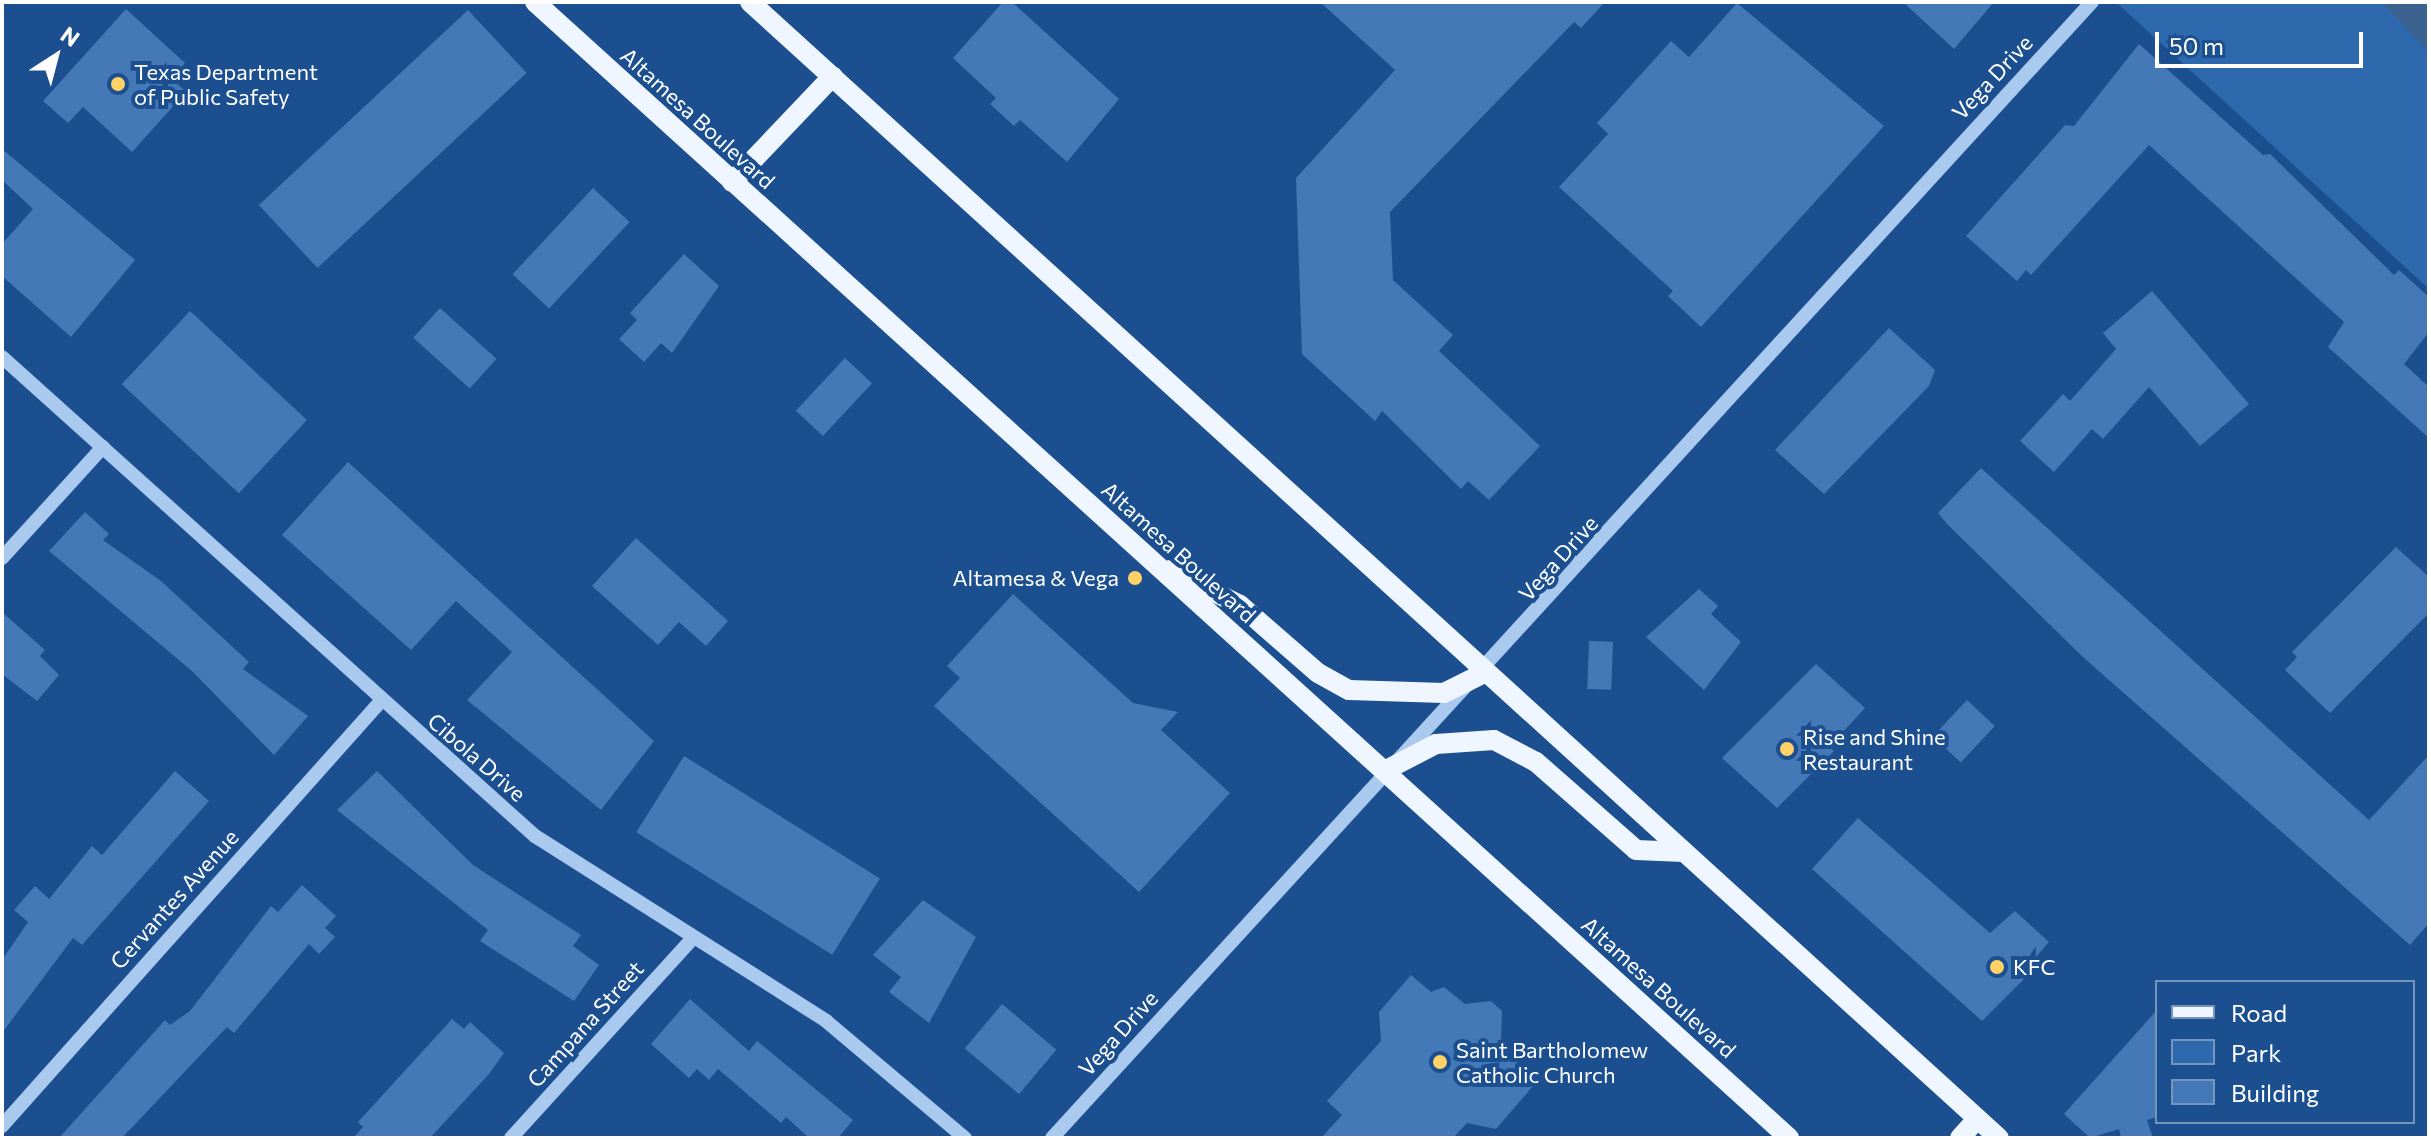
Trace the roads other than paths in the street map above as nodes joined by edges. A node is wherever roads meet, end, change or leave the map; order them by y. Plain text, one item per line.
1 (535, 2) edge
2 (750, 2) edge
3 (2092, 2) edge
4 (833, 76) junction
5 (732, 182) junction
6 (2, 357) edge
7 (103, 447) junction
8 (2, 558) edge
9 (1159, 566) junction
10 (1482, 674) junction
11 (380, 702) junction
12 (1386, 770) junction
13 (1684, 852) junction
14 (691, 940) junction
15 (1977, 1119) junction
16 (2, 1126) edge
17 (511, 1138) edge
18 (965, 1138) edge
19 (1052, 1138) edge
20 (1789, 1138) edge
21 (1960, 1138) edge
22 (1999, 1138) edge

1 - 5 main road, Altamesa Boulevard
2 - 4 main road
3 - 10 street, Vega Drive
4 - 5 main road
4 - 10 main road
5 - 9 main road, Altamesa Boulevard
6 - 7 street, Cibola Drive
7 - 8 street
7 - 11 street, Cibola Drive
9 - 10 main road
9 - 12 main road, Altamesa Boulevard
10 - 12 street, Vega Drive
10 - 13 main road
11 - 14 street, Cibola Drive
11 - 16 street, Cervantes Avenue
12 - 13 main road
12 - 19 street, Vega Drive
12 - 20 main road, Altamesa Boulevard
13 - 15 main road
14 - 17 street, Campana Street
14 - 18 street, Cibola Drive
15 - 21 main road
15 - 22 main road

